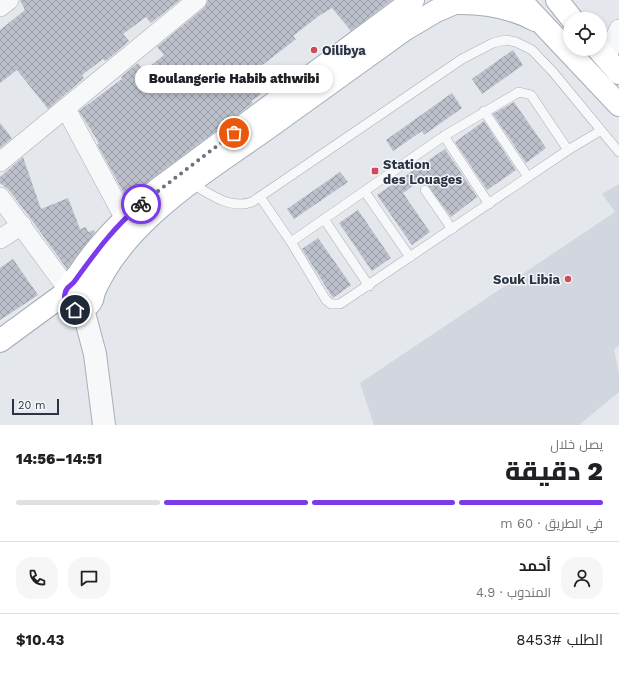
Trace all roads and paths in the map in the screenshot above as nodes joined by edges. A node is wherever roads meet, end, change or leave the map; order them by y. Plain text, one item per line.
1 (9, 0) edge
2 (198, 0) edge
3 (413, 0) edge
4 (520, 0) edge
5 (557, 0) edge
6 (458, 2) edge
7 (0, 7) edge
8 (566, 12) edge
9 (619, 29) edge
10 (551, 32) junction
11 (607, 60) edge
12 (619, 104) edge
13 (66, 109) junction
14 (484, 111) junction
15 (600, 131) junction
16 (444, 136) junction
17 (568, 150) junction
18 (619, 152) edge
19 (0, 162) edge
20 (528, 177) junction
21 (191, 183) junction
22 (425, 190) dead end
23 (365, 192) junction
24 (0, 197) edge
25 (260, 197) junction
26 (489, 204) junction
27 (125, 219) junction
28 (324, 219) junction
29 (22, 224) junction
30 (452, 229) junction
31 (0, 239) edge
32 (291, 242) junction
33 (410, 257) junction
34 (369, 286) junction
35 (76, 297) junction
36 (7, 337) edge
37 (104, 425) edge

1 - 7 street
2 - 13 street
3 - 27 main road
4 - 10 main road
5 - 8 main road
6 - 10 main road
6 - 21 main road
9 - 11 street
10 - 12 main road
13 - 19 street
13 - 27 street
14 - 16 lane
14 - 17 lane
14 - 20 lane
15 - 17 lane
15 - 18 lane
15 - 25 lane
16 - 23 lane
16 - 26 lane
17 - 20 lane
20 - 26 lane
21 - 25 lane
21 - 35 main road
22 - 30 lane
23 - 28 lane
23 - 33 lane
24 - 29 street
25 - 32 lane
26 - 30 lane
27 - 35 main road
28 - 32 lane
28 - 34 lane
29 - 31 street
29 - 35 street
30 - 33 lane
32 - 34 lane
33 - 34 lane
35 - 36 main road
35 - 37 street

